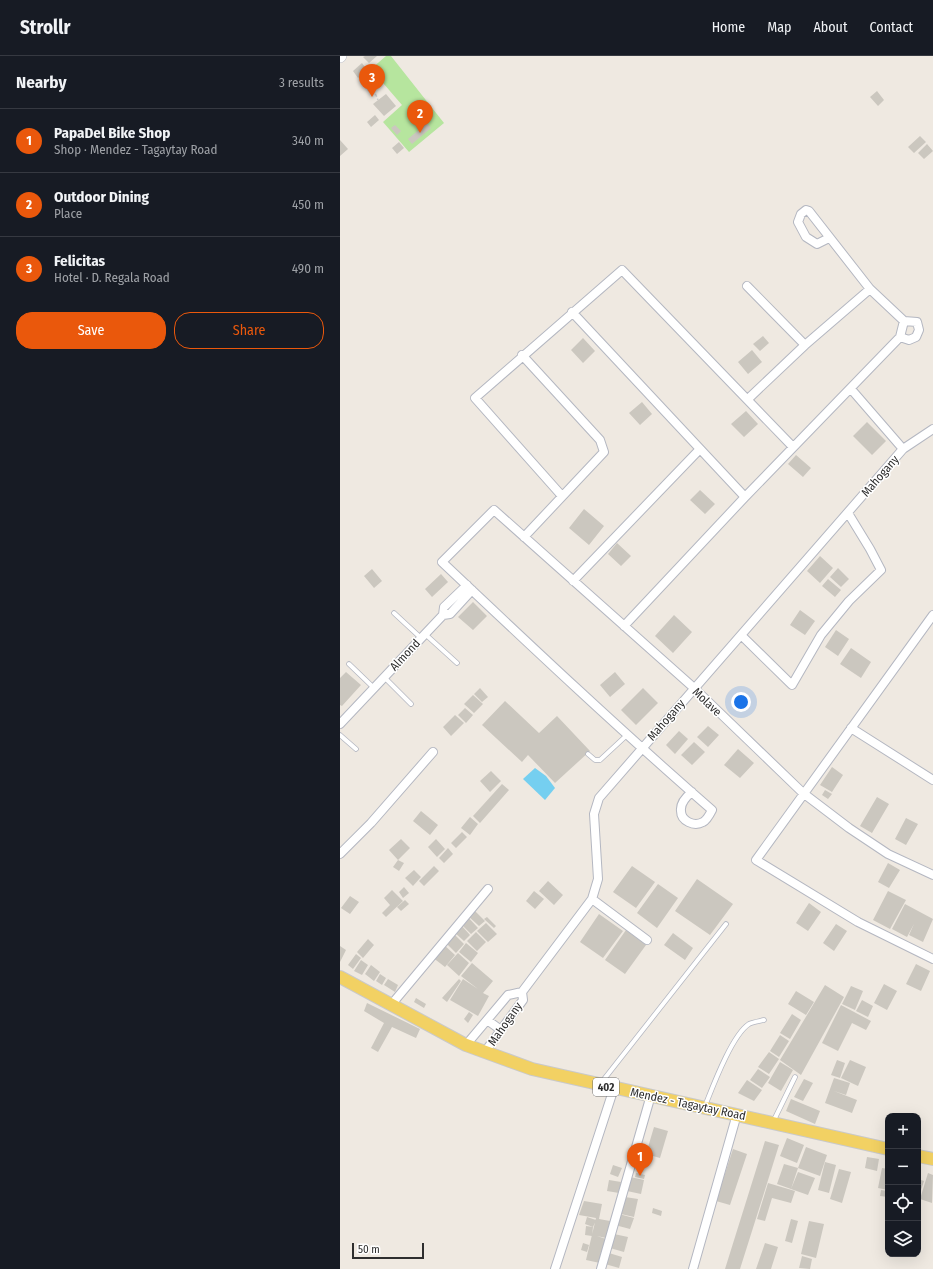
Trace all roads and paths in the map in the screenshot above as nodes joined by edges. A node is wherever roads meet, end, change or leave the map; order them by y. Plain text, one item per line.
1 (361, 82) dead end
2 (378, 100) dead end
3 (829, 238) dead end
4 (747, 286) dead end
5 (870, 289) junction
6 (572, 312) junction
7 (904, 322) junction
8 (900, 337) junction
9 (805, 345) junction
10 (522, 355) junction
11 (851, 389) junction
12 (748, 399) junction
13 (933, 429) edge
14 (793, 447) junction
15 (700, 449) junction
16 (903, 449) junction
17 (562, 496) junction
18 (745, 497) junction
19 (848, 513) junction
20 (524, 537) junction
21 (574, 581) junction
22 (469, 588) junction
23 (394, 613) dead end
24 (933, 615) edge
25 (624, 626) junction
26 (741, 635) junction
27 (423, 636) junction
28 (457, 662) dead end
29 (349, 664) dead end
30 (384, 678) junction
31 (374, 688) junction
32 (694, 688) junction
33 (411, 704) dead end
34 (340, 724) edge
35 (851, 728) junction
36 (627, 734) junction
37 (340, 735) edge
38 (641, 748) junction
39 (356, 749) dead end
40 (433, 752) dead end
41 (588, 754) dead end
42 (933, 780) edge
43 (692, 792) dead end
44 (803, 794) junction
45 (340, 854) edge
46 (933, 875) edge
47 (488, 889) dead end
48 (592, 899) junction
49 (726, 924) dead end
50 (647, 940) dead end
51 (933, 959) edge
52 (340, 977) edge
53 (522, 992) junction
54 (391, 1005) junction
55 (487, 1020) junction
56 (764, 1020) dead end
57 (501, 1030) junction
58 (466, 1045) junction
59 (484, 1053) junction
60 (795, 1077) dead end
61 (600, 1085) junction
62 (614, 1088) junction
63 (651, 1096) junction
64 (704, 1108) junction
65 (737, 1114) junction
66 (773, 1122) junction
67 (885, 1148) edge
68 (921, 1156) edge
69 (933, 1158) edge
70 (555, 1269) edge
71 (602, 1269) edge
72 (693, 1269) edge

1 - 2 path
3 - 5 street
4 - 9 street
5 - 7 street
5 - 9 street
6 - 10 street
6 - 12 street
6 - 15 street
7 - 8 street
7 - 8 street
8 - 11 street
9 - 12 street
10 - 17 street
10 - 17 street
11 - 14 street
11 - 16 street
12 - 14 street
13 - 16 street, Mahogany
14 - 18 street
15 - 18 street
15 - 21 street
16 - 19 street, Mahogany
17 - 20 street
18 - 25 street
19 - 26 street, Mahogany
19 - 26 street
20 - 21 street, Molave
20 - 22 street, Molave
21 - 25 street, Molave
22 - 27 street, Almond
22 - 36 street
23 - 27 lane
24 - 35 street
25 - 32 street, Molave
26 - 32 street, Mahogany
27 - 28 lane
27 - 30 street, Almond
29 - 31 lane
30 - 31 street, Almond
30 - 33 lane
31 - 34 street, Almond
32 - 38 street, Mahogany
32 - 44 street, Molave
35 - 42 street
35 - 44 street
36 - 38 street
36 - 41 lane
37 - 39 lane
38 - 43 street
38 - 48 street, Mahogany
40 - 45 street
44 - 46 street, Molave
44 - 51 street
47 - 54 street
48 - 50 street
48 - 53 street, Mahogany
49 - 61 lane
52 - 54 main road, Mendez - Tagaytay Road / 402
53 - 55 street
53 - 57 street, Mahogany
54 - 58 main road, Mendez - Tagaytay Road / 402
55 - 57 street
55 - 58 street
56 - 64 lane
57 - 59 street, Mahogany
58 - 59 main road, Mendez - Tagaytay Road / 402
59 - 61 main road, Mendez - Tagaytay Road / 402
60 - 66 lane
61 - 62 main road, Mendez - Tagaytay Road / 402
62 - 63 main road, Mendez - Tagaytay Road / 402
62 - 70 street
63 - 64 main road, Mendez - Tagaytay Road / 402
63 - 71 street
64 - 65 main road, Mendez - Tagaytay Road / 402
65 - 66 main road, Mendez - Tagaytay Road / 402
65 - 72 street
66 - 67 main road, Mendez - Tagaytay Road / 402
68 - 69 main road

